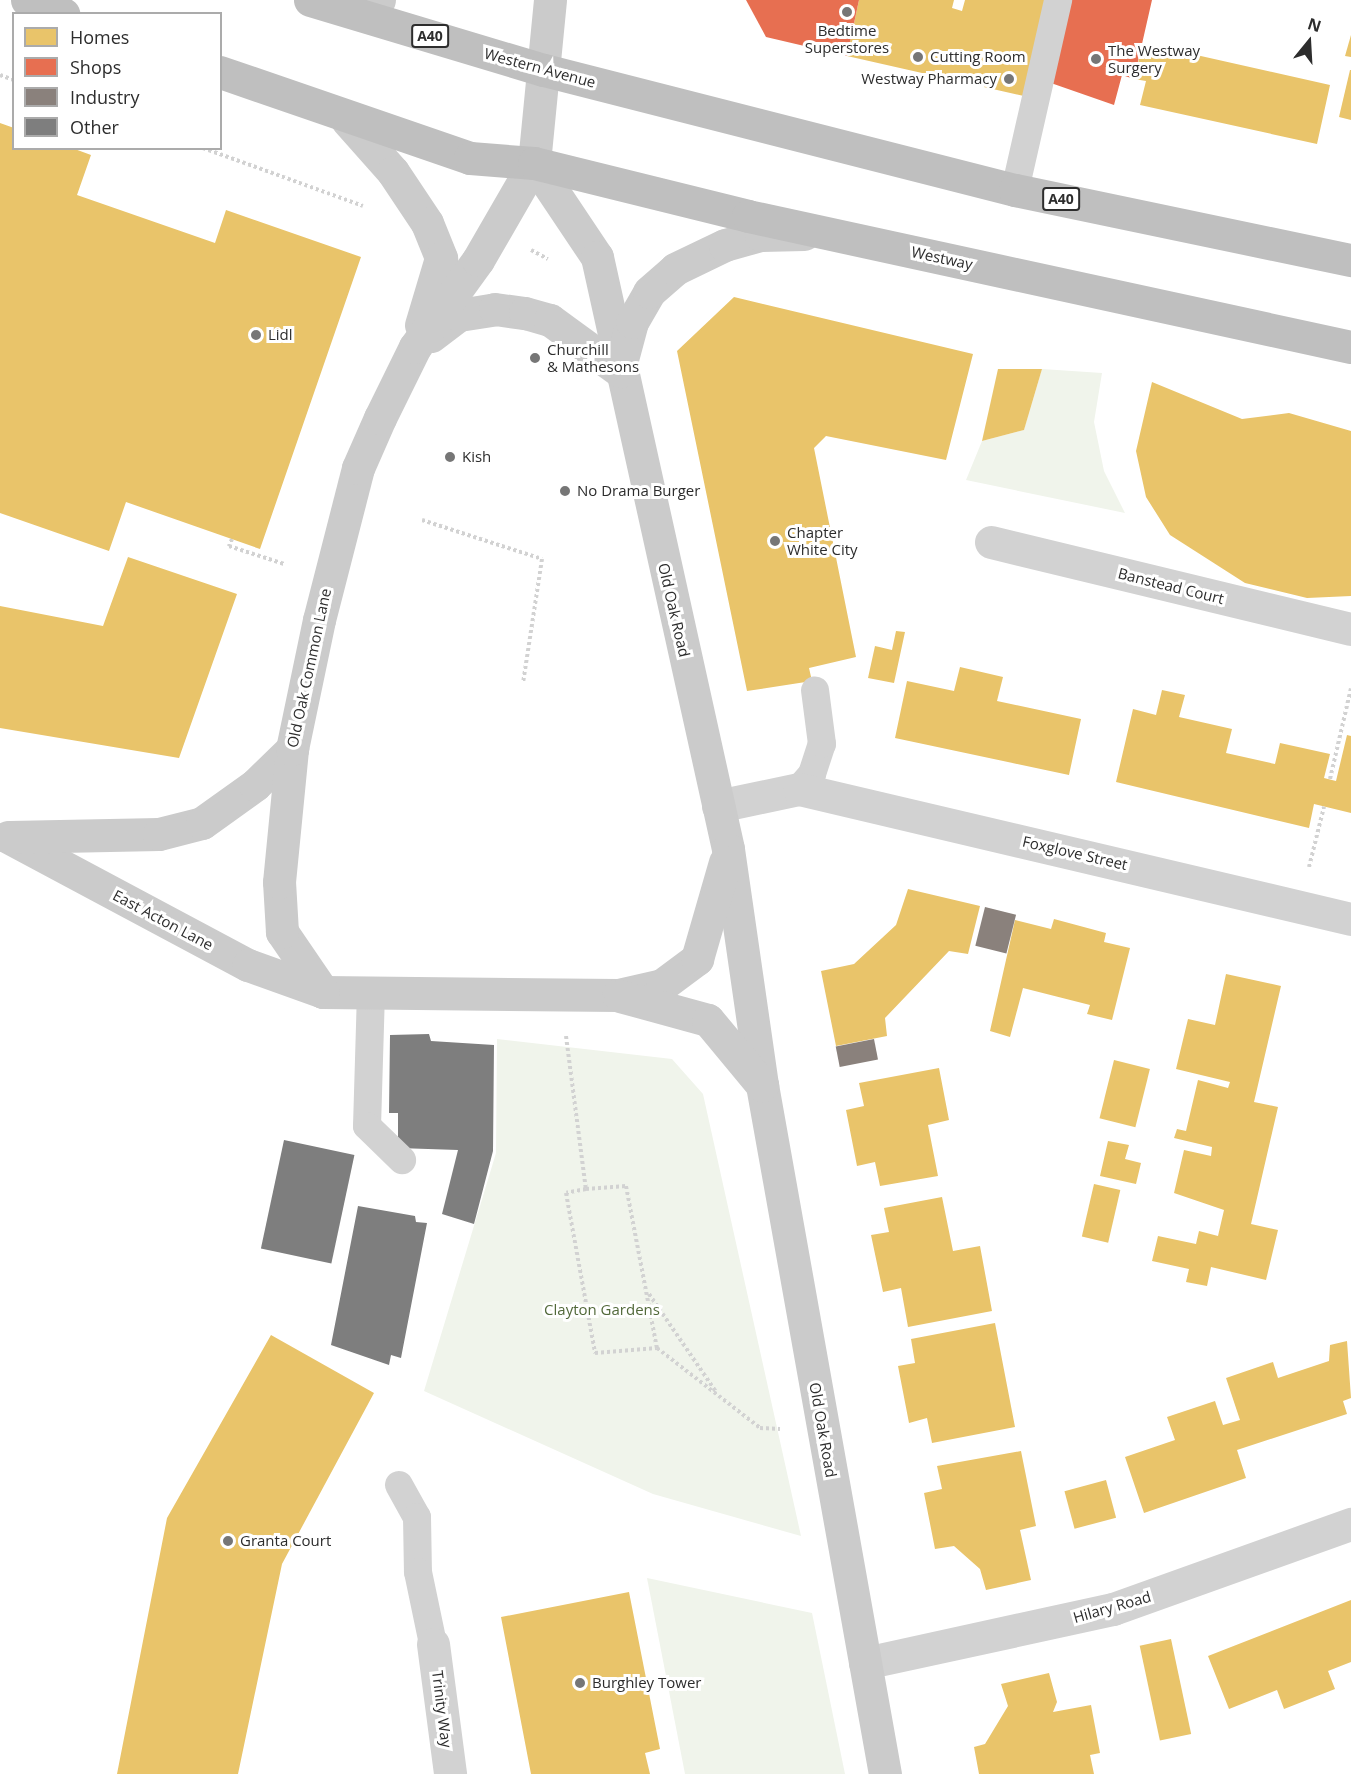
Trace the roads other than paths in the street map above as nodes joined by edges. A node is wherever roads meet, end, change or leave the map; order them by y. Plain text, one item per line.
1 (27, 0) edge
2 (379, 0) edge
3 (550, 0) edge
4 (1058, 0) edge
5 (312, 1) edge
6 (58, 12) edge
7 (544, 70) junction
8 (222, 73) edge
9 (347, 120) junction
10 (534, 163) junction
11 (1015, 190) junction
12 (850, 237) junction
13 (1351, 260) edge
14 (415, 347) junction
15 (1351, 347) edge
16 (620, 371) junction
17 (991, 542) dead end
18 (1351, 629) edge
19 (814, 690) dead end
20 (292, 749) junction
21 (799, 789) junction
22 (718, 806) junction
23 (4, 836) edge
24 (728, 849) junction
25 (1351, 919) edge
26 (323, 992) junction
27 (371, 992) junction
28 (618, 995) junction
29 (762, 1085) junction
30 (402, 1160) dead end
31 (399, 1485) dead end
32 (1351, 1524) edge
33 (433, 1644) joint
34 (865, 1663) junction
35 (450, 1774) edge
36 (885, 1774) edge

1 - 6 highway
2 - 5 street
3 - 7 street, Old Oak Common Lane
4 - 11 lane
5 - 7 highway, Western Avenue / A40
7 - 10 street, Old Oak Common Lane
7 - 11 highway, Western Avenue / A40
8 - 9 highway
9 - 10 highway
9 - 14 street, Old Oak Common Lane
10 - 12 highway, Westway
10 - 14 street, Old Oak Common Lane
10 - 16 street, Old Oak Road
11 - 13 highway, A40
12 - 15 highway, Westway
12 - 16 street, Old Oak Road
14 - 16 street, Old Oak Common Lane
14 - 20 street, Old Oak Common Lane
16 - 22 street, Old Oak Road
17 - 18 street, Banstead Court
19 - 21 lane
20 - 23 street, East Acton Lane
20 - 26 street, Old Oak Common Lane
21 - 22 street, Foxglove Street
21 - 25 street, Foxglove Street
22 - 24 street, Old Oak Road
23 - 26 street, East Acton Lane
24 - 28 street, Old Oak Road
24 - 29 street, Old Oak Road
26 - 27 street, East Acton Lane
27 - 28 street, East Acton Lane
27 - 30 lane
28 - 29 street, Old Oak Road
29 - 34 street, Old Oak Road
31 - 33 lane
32 - 34 street, Hilary Road
33 - 35 street, Trinity Way
34 - 36 street, Old Oak Road

